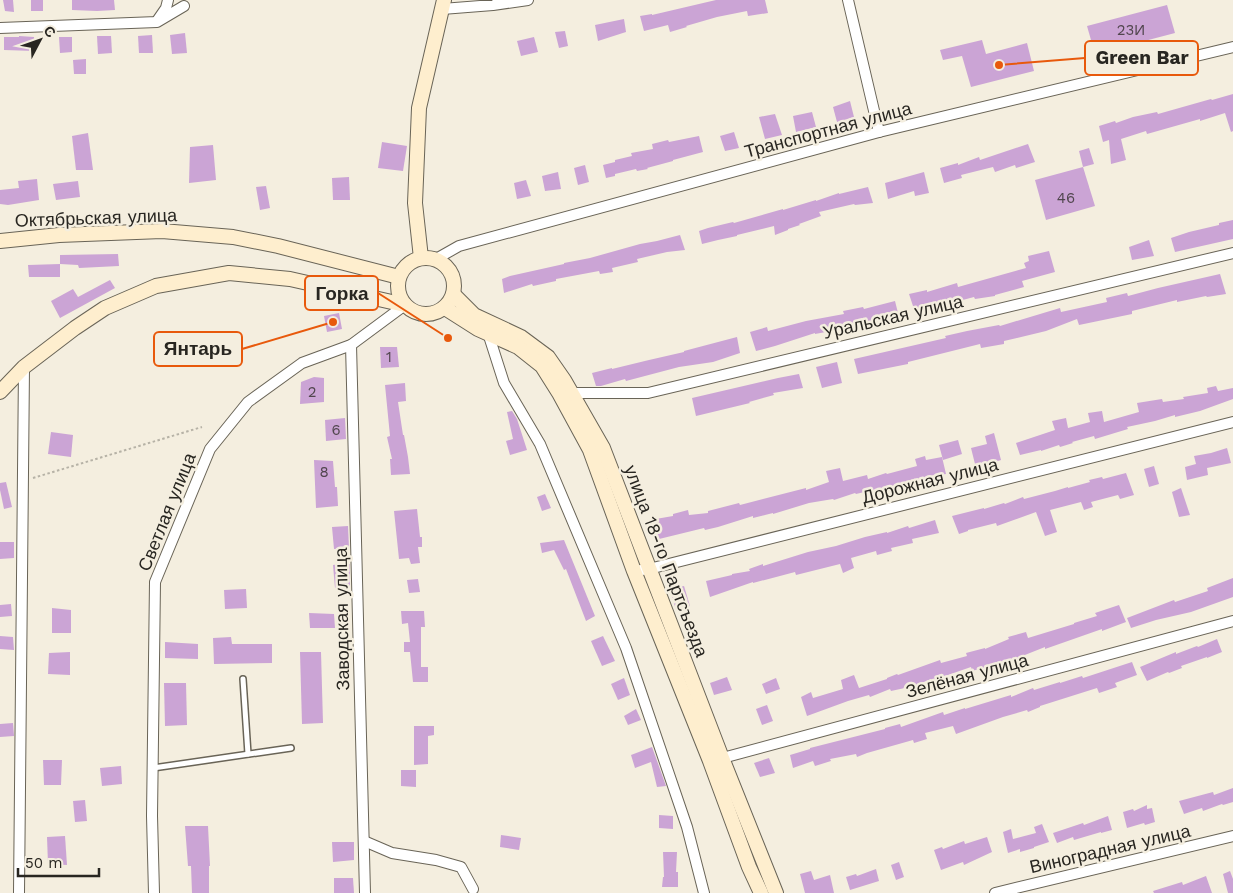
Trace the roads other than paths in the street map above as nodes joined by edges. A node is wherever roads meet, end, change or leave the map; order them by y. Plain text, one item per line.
1 (168, 0) edge
2 (528, 0) edge
3 (848, 0) edge
4 (443, 4) edge
5 (184, 6) dead end
6 (157, 22) junction
7 (0, 28) edge
8 (1233, 48) edge
9 (879, 132) junction
10 (0, 241) edge
11 (1233, 253) edge
12 (421, 258) junction
13 (436, 259) junction
14 (399, 277) junction
15 (454, 295) junction
16 (405, 305) junction
17 (445, 308) junction
18 (488, 333) junction
19 (351, 345) junction
20 (24, 366) junction
21 (0, 392) edge
22 (565, 393) junction
23 (1233, 422) edge
24 (650, 569) junction
25 (634, 571) junction
26 (1233, 621) edge
27 (243, 678) dead end
28 (291, 748) dead end
29 (248, 754) junction
30 (716, 760) junction
31 (153, 768) junction
32 (1233, 836) edge
33 (364, 841) junction
34 (473, 889) dead end
35 (19, 893) edge
36 (154, 893) edge
37 (365, 893) edge
38 (704, 893) edge
39 (761, 893) edge
40 (776, 893) edge
41 (995, 893) edge

1 - 6 street
2 - 4 street
3 - 9 street
4 - 12 main road
5 - 6 street
6 - 7 street
8 - 9 street, Транспортная улица
9 - 13 street, Транспортная улица
10 - 14 main road, Октябрьская улица
11 - 22 street, Уральская улица
12 - 13 main road
12 - 14 main road
13 - 15 main road
14 - 16 main road
15 - 17 main road
15 - 22 main road, улица 18-го Партсъезда
16 - 17 main road
16 - 19 street, Светлая улица
16 - 20 main road
17 - 18 main road, улица 18-го Партсъезда
18 - 22 main road, улица 18-го Партсъезда
18 - 38 street
19 - 31 street, Светлая улица
19 - 33 street, Заводская улица
20 - 21 main road
20 - 35 street
22 - 24 main road, улица 18-го Партсъезда
22 - 25 main road, улица 18-го Партсъезда
23 - 24 street, Дорожная улица
24 - 25 street, Дорожная улица
24 - 30 main road, улица 18-го Партсъезда
25 - 30 main road, улица 18-го Партсъезда
26 - 30 street, Зелёная улица
27 - 29 lane
28 - 29 lane
29 - 31 lane
30 - 39 main road, улица 18-го Партсъезда
30 - 40 main road, улица 18-го Партсъезда
31 - 36 street, Светлая улица
32 - 41 street, Виноградная улица
33 - 34 street
33 - 37 street, Заводская улица

